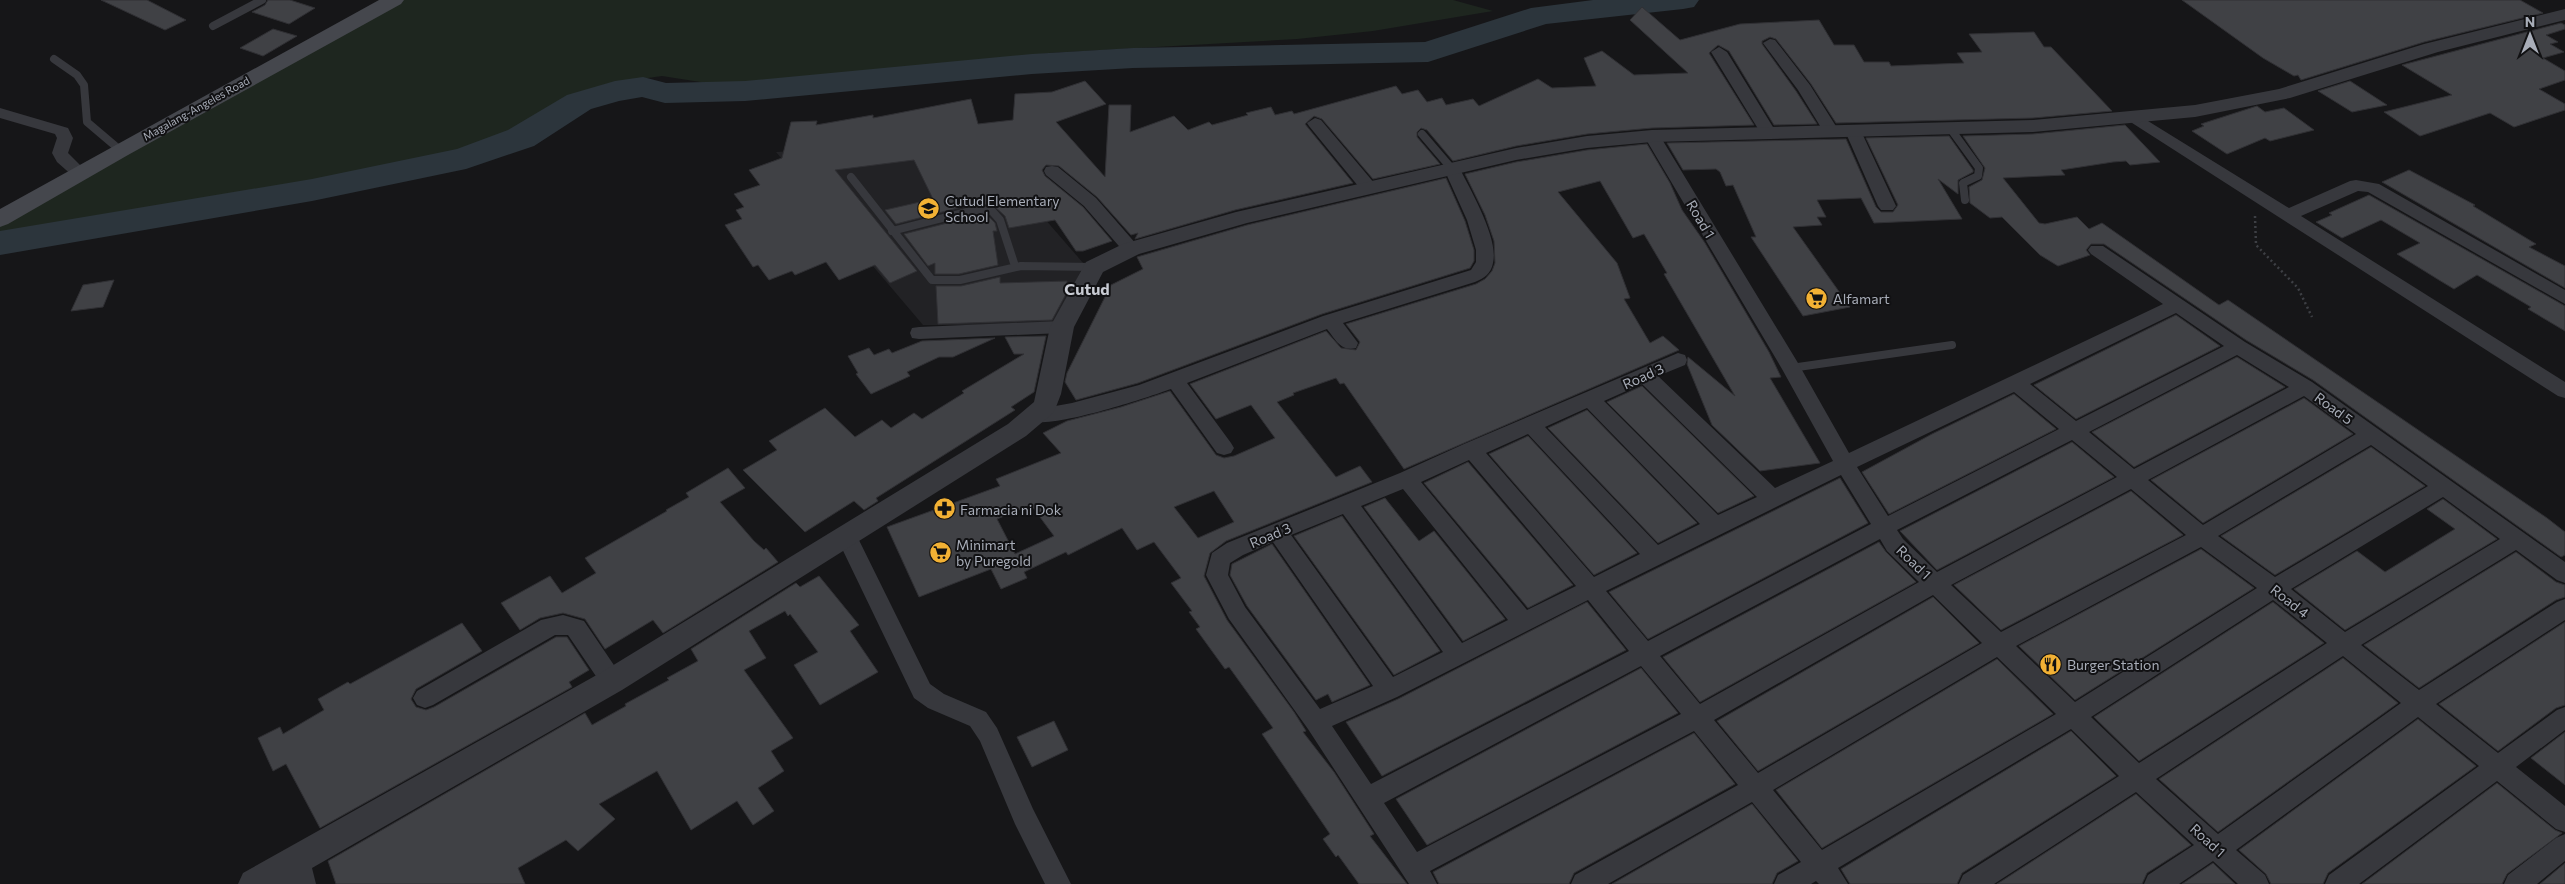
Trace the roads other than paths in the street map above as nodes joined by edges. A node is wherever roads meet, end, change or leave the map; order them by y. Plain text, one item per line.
1 (262, 0) edge
2 (390, 1) edge
3 (2565, 14) edge
4 (213, 26) dead end
5 (1770, 43) dead end
6 (1719, 52) dead end
7 (54, 59) dead end
8 (0, 112) edge
9 (2135, 118) junction
10 (1315, 123) dead end
11 (1950, 128) junction
12 (1842, 131) junction
13 (1768, 132) junction
14 (1422, 134) dead end
15 (1652, 136) junction
16 (120, 150) junction
17 (1452, 169) junction
18 (1052, 170) dead end
19 (80, 173) junction
20 (851, 177) dead end
21 (1369, 188) junction
22 (1965, 200) dead end
23 (1887, 206) dead end
24 (2288, 215) junction
25 (0, 218) edge
26 (892, 230) junction
27 (1131, 249) junction
28 (2097, 250) dead end
29 (1015, 266) junction
30 (1094, 267) junction
31 (2565, 298) edge
32 (2176, 306) junction
33 (1330, 320) junction
34 (1062, 327) junction
35 (919, 333) dead end
36 (1349, 343) dead end
37 (1952, 345) dead end
38 (2238, 347) junction
39 (1678, 360) dead end
40 (1791, 368) junction
41 (1645, 375) junction
42 (1174, 379) junction
43 (2015, 382) junction
44 (2305, 388) junction
45 (2565, 391) edge
46 (1591, 400) junction
47 (1034, 416) junction
48 (1532, 426) junction
49 (2074, 430) junction
50 (2371, 436) junction
51 (1224, 448) dead end
52 (1471, 449) junction
53 (1845, 465) junction
54 (2132, 477) junction
55 (1407, 479) junction
56 (2444, 486) junction
57 (1773, 499) junction
58 (1348, 504) junction
59 (1715, 526) junction
60 (1886, 527) junction
61 (1277, 531) junction
62 (846, 534) junction
63 (2202, 536) junction
64 (2516, 540) junction
65 (1656, 556) junction
66 (2565, 574) edge
67 (1936, 583) junction
68 (2274, 588) junction
69 (1592, 590) junction
70 (2565, 608) edge
71 (1523, 622) junction
72 (1999, 644) junction
73 (2344, 644) junction
74 (1458, 655) junction
75 (1645, 655) junction
76 (612, 681) junction
77 (1389, 690) junction
78 (425, 698) dead end
79 (2419, 703) junction
80 (2073, 716) junction
81 (2565, 717) edge
82 (1696, 718) junction
83 (1316, 722) junction
84 (2498, 766) junction
85 (2136, 777) junction
86 (1755, 788) junction
87 (1367, 799) junction
88 (2565, 821) edge
89 (2565, 846) edge
90 (2219, 848) junction
91 (1819, 865) junction
92 (298, 872) edge
93 (1418, 876) edge
94 (254, 884) edge
95 (1058, 884) edge
96 (1584, 884) edge
97 (1788, 884) edge
98 (1835, 884) edge
99 (1972, 884) edge
100 (2157, 884) edge
101 (2256, 884) edge
102 (2338, 884) edge
103 (2517, 884) edge

1 - 4 lane
2 - 16 main road, Magalang-Angeles Road
3 - 9 street
5 - 12 street
6 - 13 street
7 - 16 lane
8 - 19 street
9 - 11 street
9 - 24 street
10 - 21 street
11 - 12 street
11 - 22 lane
12 - 13 street
12 - 23 street
13 - 15 street
14 - 17 lane
15 - 17 street
15 - 40 street, Road 1
16 - 19 main road, Magalang-Angeles Road
17 - 21 street
17 - 33 street
18 - 27 street
19 - 25 main road, Magalang-Angeles Road
20 - 26 lane
21 - 27 street
24 - 31 street
24 - 45 street
26 - 29 lane
26 - 29 lane
27 - 30 street
28 - 32 street, Road 5
29 - 30 lane
30 - 34 street
32 - 38 street, Road 5
32 - 43 street
33 - 36 street
33 - 42 street
34 - 35 street
34 - 47 street
37 - 40 lane
38 - 44 street, Road 5
38 - 49 street
39 - 41 street, Road 3
40 - 53 street, Road 1
41 - 46 street, Road 3
41 - 57 street
42 - 47 street
42 - 51 street
43 - 49 street, Road 4
43 - 53 street
44 - 50 street, Road 5
44 - 54 street
46 - 48 street, Road 3
46 - 59 street
47 - 62 street
48 - 52 street, Road 3
48 - 65 street
49 - 54 street, Road 4
49 - 60 street
50 - 56 street, Road 5
50 - 63 street
52 - 55 street, Road 3
52 - 69 street
53 - 57 street
53 - 60 street, Road 1
54 - 63 street, Road 4
54 - 67 street
55 - 58 street, Road 3
55 - 71 street
56 - 64 street, Road 5
56 - 68 street
57 - 59 street
58 - 61 street, Road 3
58 - 74 street
59 - 65 street
60 - 67 street, Road 1
60 - 75 street
61 - 77 street
61 - 83 street, Road 3
62 - 76 street
62 - 95 street
63 - 68 street, Road 4
63 - 72 street
64 - 66 street, Road 5
64 - 73 street
65 - 69 street
67 - 72 street, Road 1
67 - 82 street
68 - 73 street, Road 4
68 - 80 street
69 - 71 street
69 - 75 street
70 - 79 street
71 - 74 street
72 - 80 street, Road 1
72 - 86 street
73 - 79 street, Road 4
73 - 85 street
74 - 77 street
75 - 82 street
75 - 87 street
76 - 78 street
76 - 92 street
77 - 83 street
79 - 84 street, Road 4
79 - 90 street
80 - 85 street, Road 1
80 - 91 street
81 - 84 street
82 - 86 street
82 - 93 street
83 - 87 street, Road 3
84 - 88 street, Road 4
84 - 102 street
85 - 90 street, Road 1
85 - 99 street
86 - 91 street
86 - 96 street
87 - 93 street, Road 3
89 - 103 street
90 - 100 street
90 - 101 street, Road 1
91 - 97 street
91 - 98 street
92 - 94 street

